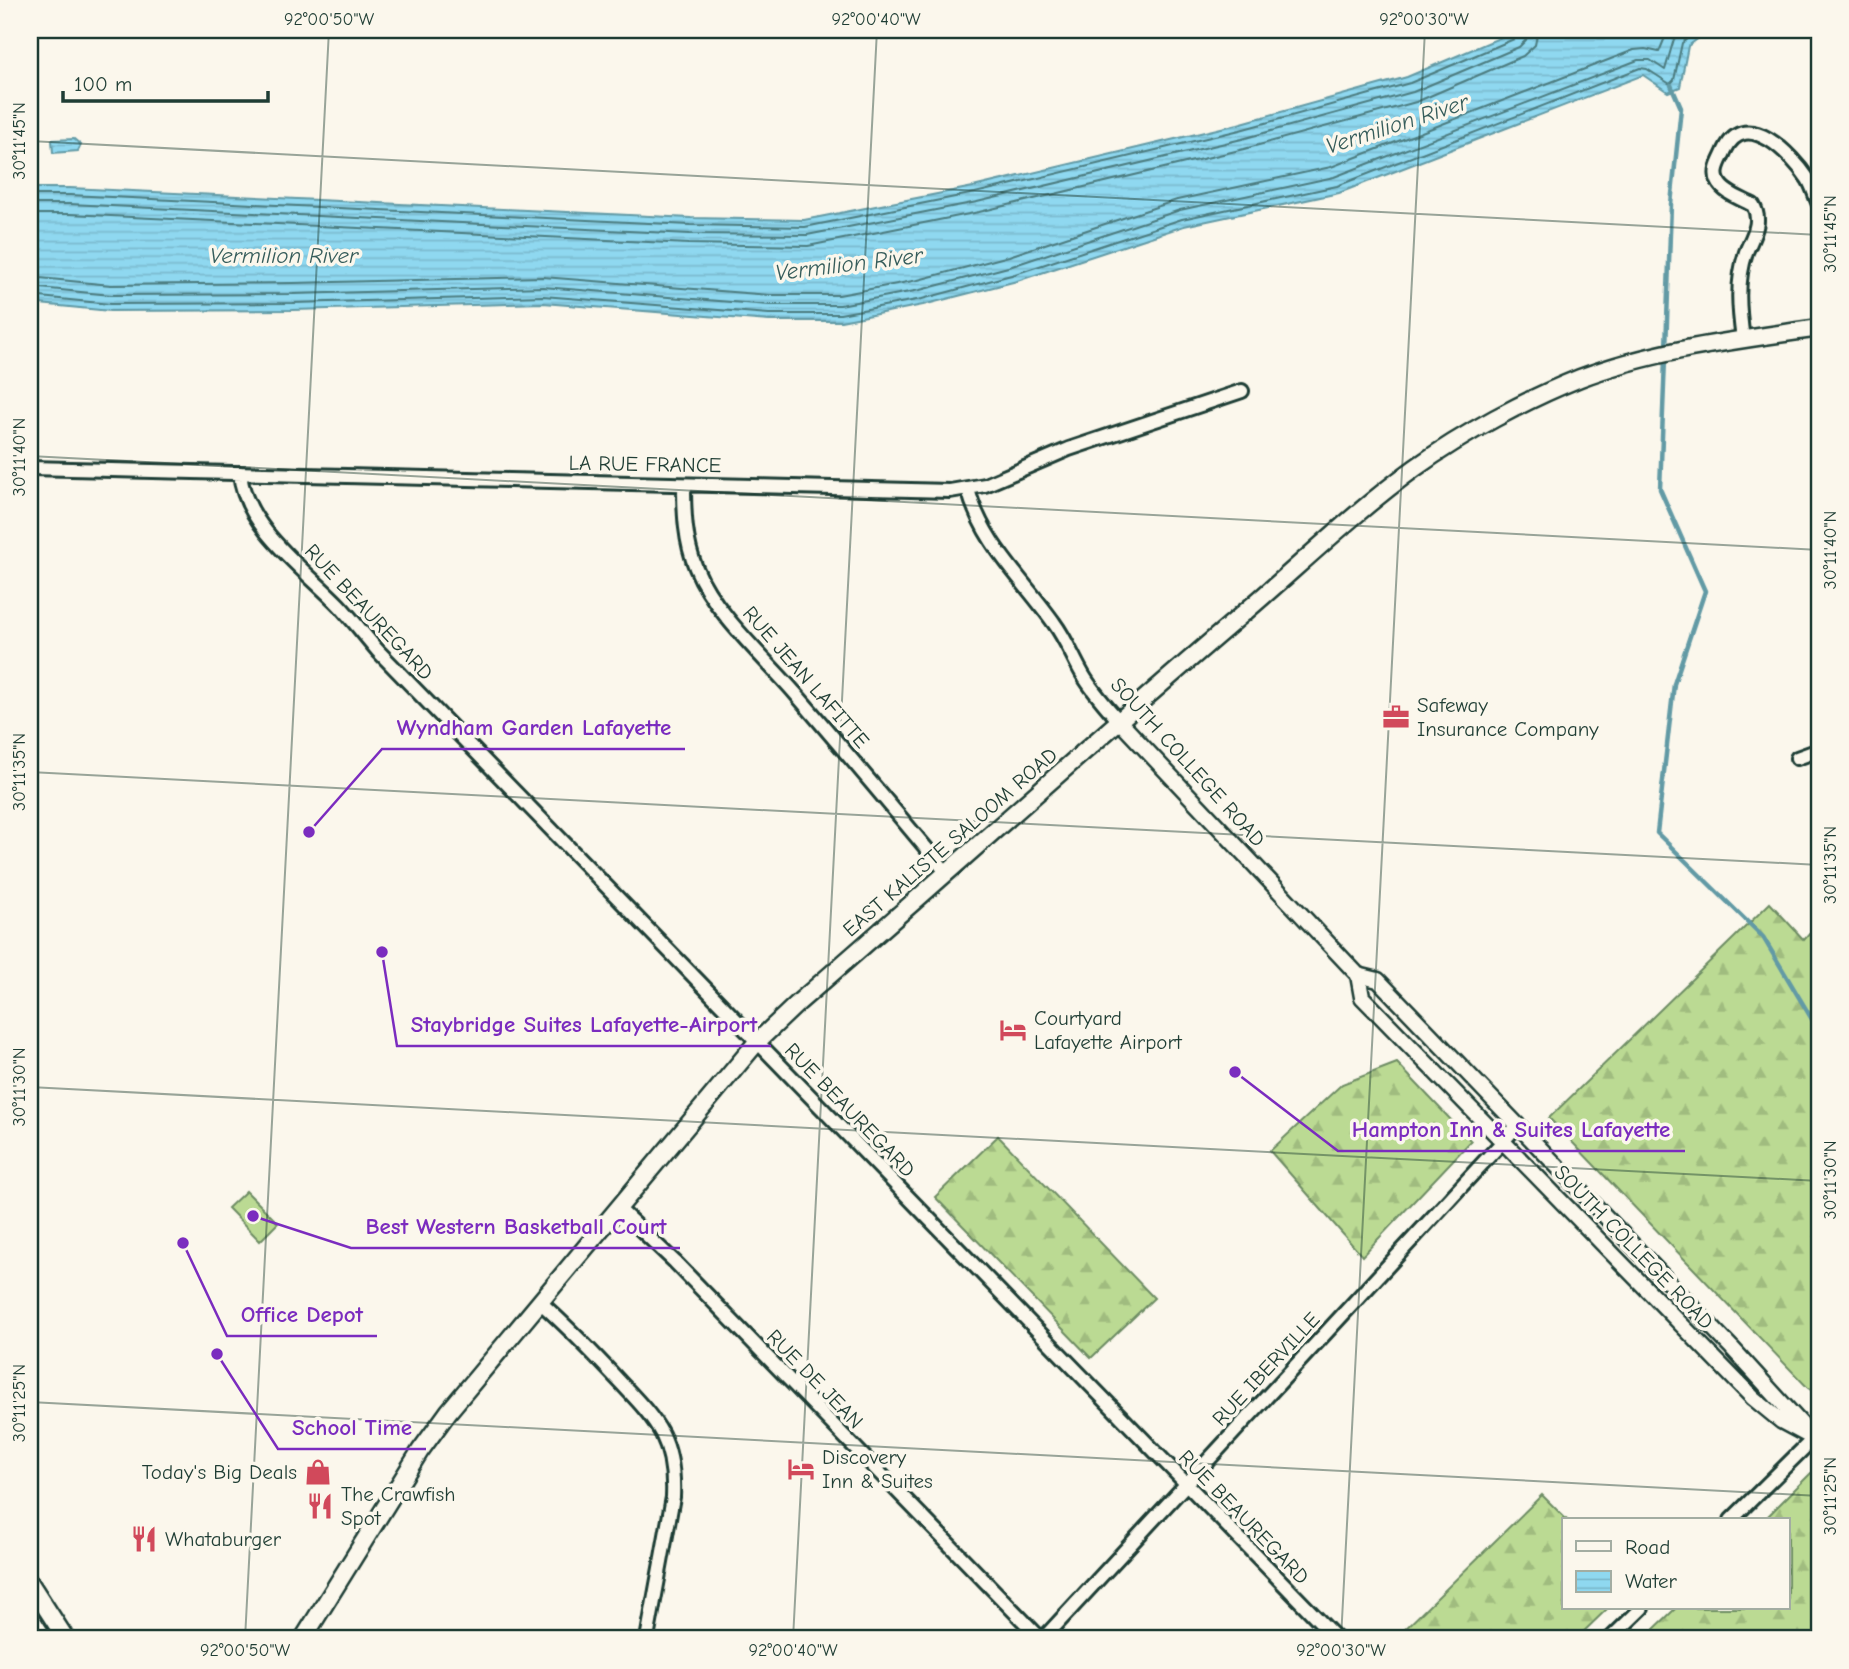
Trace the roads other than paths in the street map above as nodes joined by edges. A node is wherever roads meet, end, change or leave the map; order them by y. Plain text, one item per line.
1 (1819, 204) edge
2 (1819, 328) edge
3 (1743, 340) junction
4 (1242, 391) dead end
5 (30, 468) edge
6 (240, 473) junction
7 (684, 485) junction
8 (968, 489) junction
9 (1119, 721) junction
10 (1819, 750) edge
11 (1797, 758) dead end
12 (946, 872) junction
13 (1358, 975) junction
14 (757, 1042) junction
15 (1518, 1125) junction
16 (1504, 1143) junction
17 (618, 1208) junction
18 (541, 1303) junction
19 (1817, 1440) edge
20 (1185, 1485) junction
21 (1733, 1518) edge
22 (30, 1583) edge
23 (1640, 1610) edge
24 (66, 1639) edge
25 (303, 1639) edge
26 (647, 1639) edge
27 (1042, 1639) edge
28 (1337, 1639) edge
29 (1610, 1639) edge

1 - 3 street
2 - 3 main road, EAST KALISTE SALOOM ROAD
3 - 9 main road, EAST KALISTE SALOOM ROAD
4 - 8 street, LA RUE FRANCE
5 - 6 street, LA RUE FRANCE
6 - 7 street, LA RUE FRANCE
6 - 14 street, RUE BEAUREGARD
7 - 8 street, LA RUE FRANCE
7 - 12 street, RUE JEAN LAFITTE
8 - 9 street, SOUTH COLLEGE ROAD
9 - 12 main road, EAST KALISTE SALOOM ROAD
9 - 13 street, SOUTH COLLEGE ROAD
10 - 11 street
12 - 14 main road, EAST KALISTE SALOOM ROAD
13 - 15 street, SOUTH COLLEGE ROAD
13 - 16 street, SOUTH COLLEGE ROAD
14 - 17 main road, EAST KALISTE SALOOM ROAD
14 - 20 street, RUE BEAUREGARD
15 - 16 street, RUE IBERVILLE
15 - 19 street, SOUTH COLLEGE ROAD
16 - 19 street, SOUTH COLLEGE ROAD
16 - 20 street, RUE IBERVILLE
17 - 18 main road, EAST KALISTE SALOOM ROAD
17 - 27 street, RUE DE JEAN
18 - 25 main road, EAST KALISTE SALOOM ROAD
18 - 26 street
19 - 21 street
20 - 27 street, RUE IBERVILLE
20 - 28 street, RUE BEAUREGARD
22 - 24 main road
23 - 29 street

